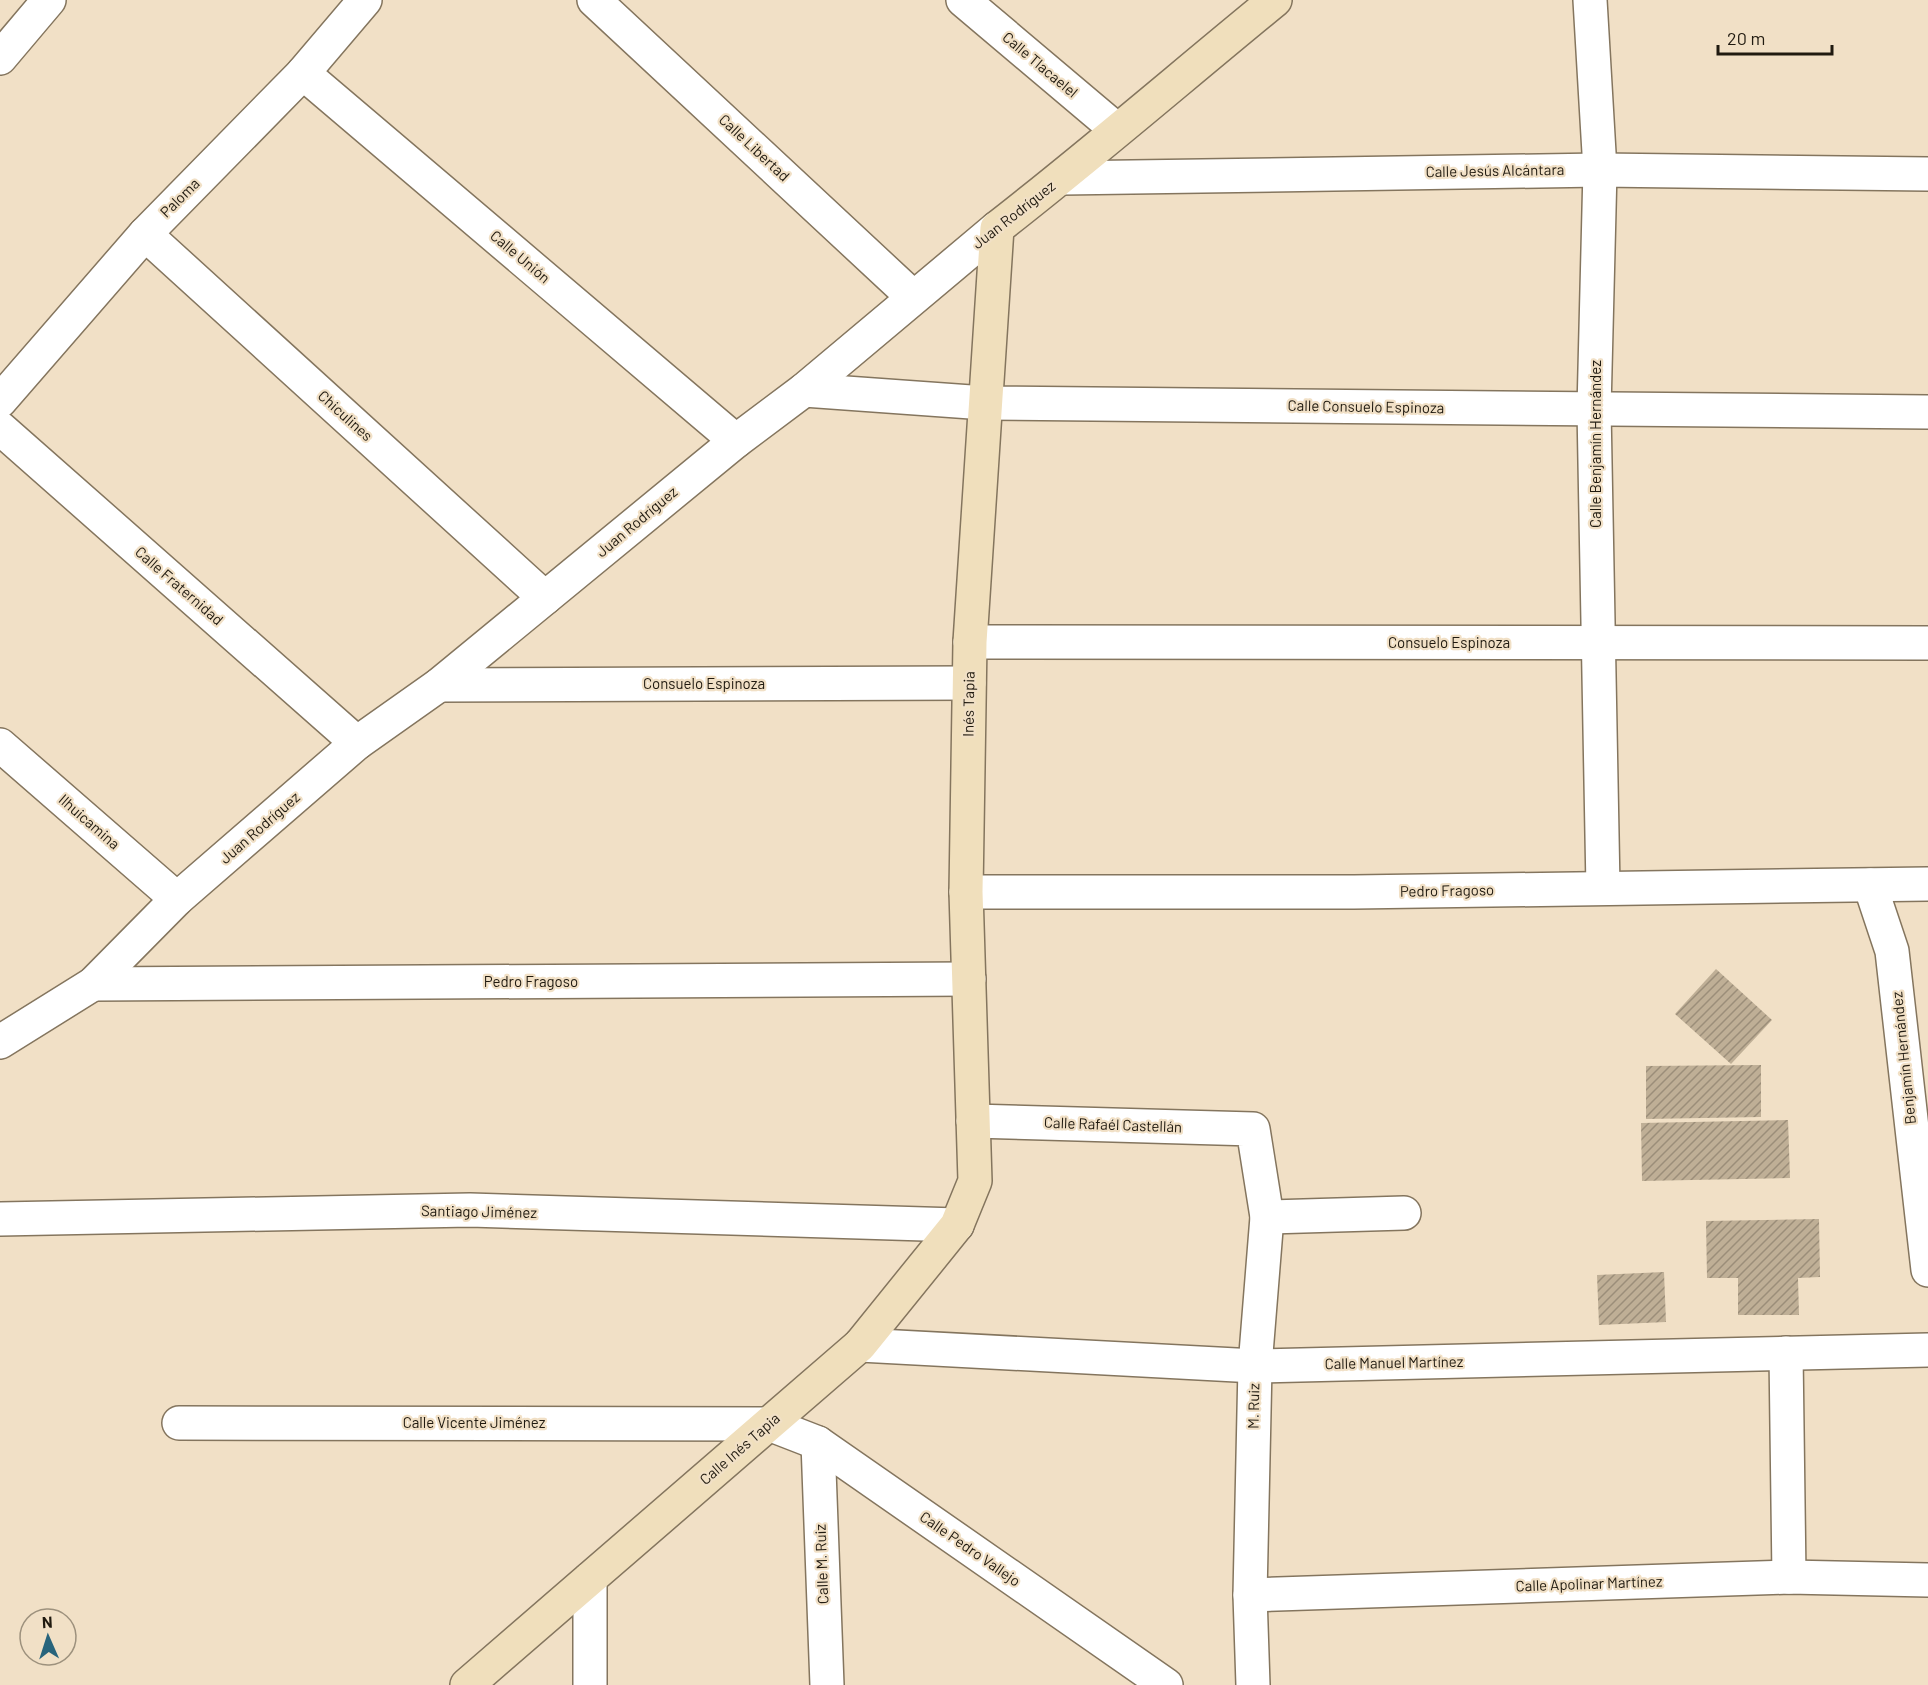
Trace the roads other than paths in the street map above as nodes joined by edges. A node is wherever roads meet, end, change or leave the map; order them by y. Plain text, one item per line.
1 (49, 0) edge
2 (364, 0) edge
3 (594, 0) edge
4 (963, 0) edge
5 (1275, 0) edge
6 (1590, 0) edge
7 (6, 39) edge
8 (303, 73) junction
9 (1117, 130) junction
10 (1600, 170) junction
11 (1928, 174) edge
12 (1062, 178) junction
13 (997, 228) junction
14 (145, 234) junction
15 (914, 297) junction
16 (804, 390) junction
17 (0, 401) edge
18 (985, 403) junction
19 (1594, 409) junction
20 (1928, 412) edge
21 (0, 428) edge
22 (736, 441) junction
23 (545, 598) junction
24 (970, 642) junction
25 (1599, 643) junction
26 (1928, 644) edge
27 (969, 683) junction
28 (439, 685) junction
29 (357, 743) junction
30 (0, 745) edge
31 (1928, 884) edge
32 (1870, 885) junction
33 (1603, 888) junction
34 (966, 892) junction
35 (177, 898) junction
36 (969, 980) junction
37 (93, 984) junction
38 (0, 1042) edge
39 (973, 1121) junction
40 (1253, 1129) joint
41 (975, 1181) joint
42 (1404, 1213) dead end
43 (1267, 1217) junction
44 (0, 1219) edge
45 (957, 1225) junction
46 (1928, 1270) edge
47 (860, 1345) junction
48 (1928, 1350) edge
49 (1786, 1353) junction
50 (1255, 1366) junction
51 (179, 1423) dead end
52 (769, 1424) junction
53 (818, 1443) junction
54 (1789, 1577) junction
55 (590, 1579) junction
56 (1928, 1580) edge
57 (1250, 1595) junction
58 (467, 1685) edge
59 (590, 1685) edge
60 (827, 1685) edge
61 (1166, 1685) edge
62 (1253, 1685) edge

1 - 7 street
2 - 8 street, Paloma
3 - 15 street, Calle Libertad
4 - 9 street, Calle Tlacaelel
5 - 9 main road, Juan Rodríguez
6 - 10 street, Calle Benjamín Hernández
8 - 14 street, Paloma
8 - 22 street, Calle Unión
9 - 12 main road, Juan Rodríguez
10 - 11 street, Calle Jesús Alcántara
10 - 12 street, Calle Jesús Alcántara
10 - 19 street, Calle Benjamín Hernández
12 - 13 main road, Juan Rodríguez
13 - 15 street, Juan Rodríguez
13 - 18 main road, Inés Tapia
14 - 17 street, Paloma
14 - 23 street, Chiculines
15 - 16 street, Juan Rodríguez
16 - 18 street, Calle Consuelo Espinoza
16 - 22 street, Juan Rodríguez
18 - 19 street, Calle Consuelo Espinoza
18 - 24 main road, Inés Tapia
19 - 20 street, Calle Consuelo Espinoza
19 - 25 street, Calle Benjamín Hernández
21 - 29 street, Calle Fraternidad
22 - 23 street, Juan Rodríguez
23 - 28 street, Juan Rodríguez
24 - 25 street, Consuelo Espinoza
24 - 27 main road, Inés Tapia
25 - 26 street, Consuelo Espinoza
25 - 33 street, Calle Benjamín Hernández
27 - 28 street, Consuelo Espinoza
27 - 34 main road, Inés Tapia
28 - 29 street, Juan Rodríguez
29 - 35 street, Juan Rodríguez
30 - 35 street, Ilhuicamina
31 - 32 street, Pedro Fragoso
32 - 33 street, Pedro Fragoso
32 - 46 street, Benjamín Hernández
33 - 34 street, Pedro Fragoso
34 - 36 main road, Inés Tapia
35 - 37 street, Juan Rodríguez
36 - 37 street, Pedro Fragoso
36 - 39 main road, Inés Tapia
37 - 38 street, Juan Rodríguez
39 - 40 street, Calle Rafaél Castellán
39 - 41 main road, Inés Tapia
40 - 43 street, M. Ruiz
41 - 45 main road, Calle Inés Tapia
42 - 43 street
43 - 50 street, M. Ruiz
44 - 45 street, Santiago Jiménez
45 - 47 main road, Calle Inés Tapia
47 - 50 street, Calle Manuel Martínez
47 - 52 main road, Calle Inés Tapia
48 - 49 street, Calle Manuel Martínez
49 - 50 street, Calle Manuel Martínez
49 - 54 street
50 - 57 street, M. Ruiz
51 - 52 street, Calle Vicente Jiménez
52 - 53 street, Calle Pedro Vallejo
52 - 55 main road, Calle Inés Tapia
53 - 60 street, Calle M. Ruiz
53 - 61 street, Calle Pedro Vallejo
54 - 56 street, Calle Apolinar Martínez
54 - 57 street, Calle Apolinar Martínez
55 - 58 main road, Calle Inés Tapia
55 - 59 street
57 - 62 street, M. Ruiz

